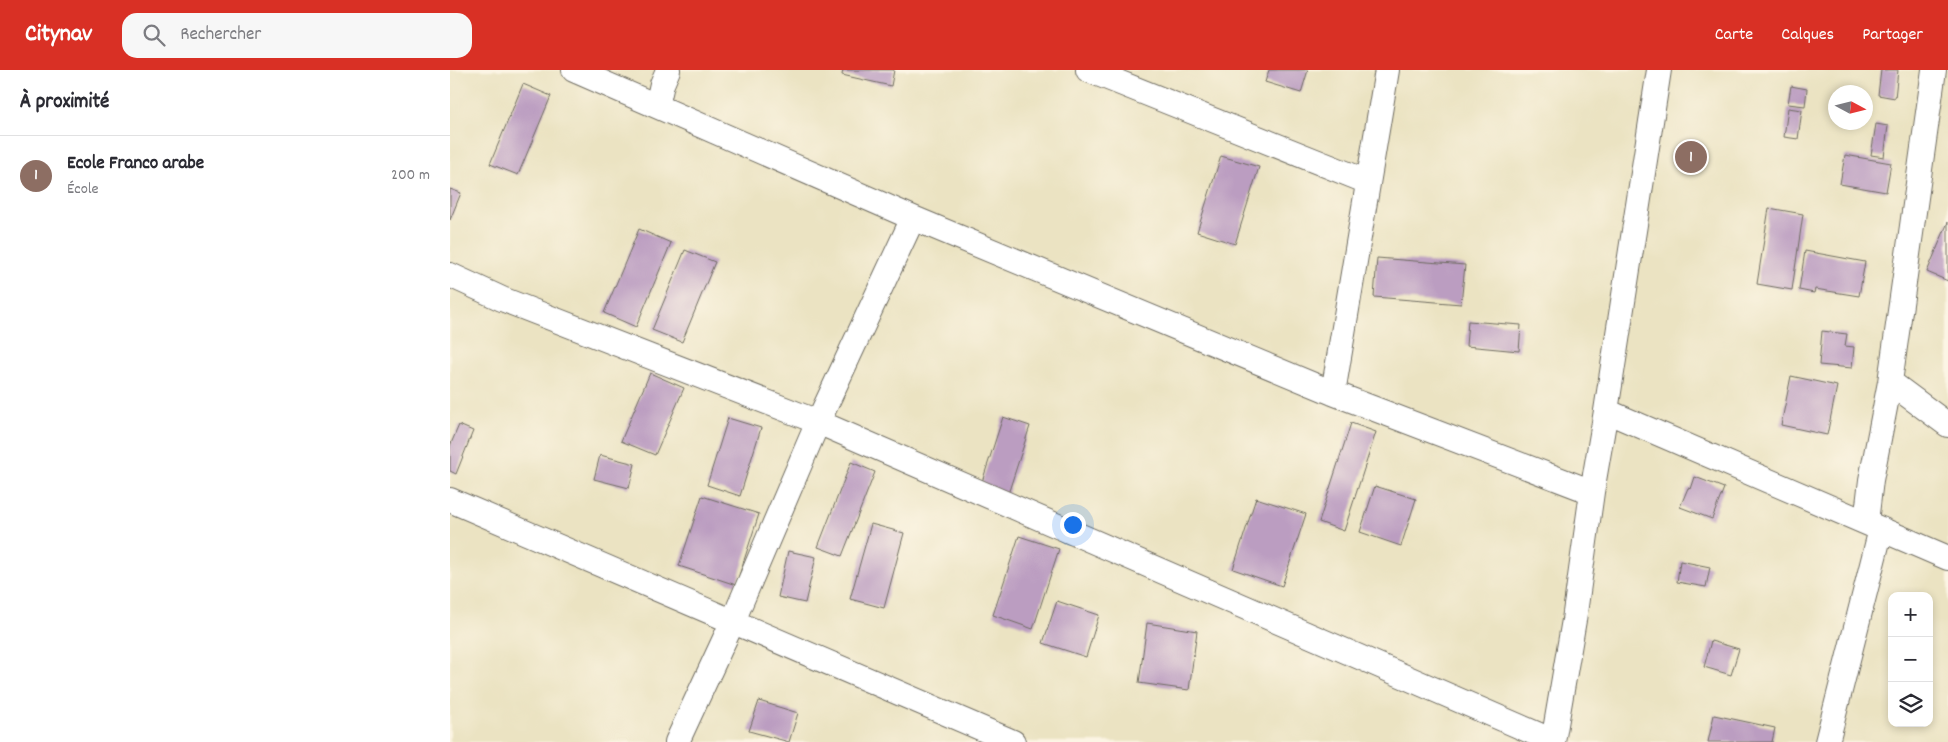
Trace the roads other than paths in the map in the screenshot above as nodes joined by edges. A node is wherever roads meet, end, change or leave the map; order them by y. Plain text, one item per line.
1 (574, 70) edge
2 (668, 70) edge
3 (1088, 70) edge
4 (1388, 70) edge
5 (1659, 70) edge
6 (1934, 70) edge
7 (656, 106) junction
8 (1368, 182) junction
9 (913, 218) junction
10 (450, 275) edge
11 (1890, 382) junction
12 (1333, 392) junction
13 (1606, 411) junction
14 (1946, 419) edge
15 (818, 422) junction
16 (1592, 492) junction
17 (450, 500) edge
18 (1873, 525) junction
19 (1948, 558) edge
20 (733, 621) junction
21 (677, 742) edge
22 (1013, 742) edge
23 (1553, 742) edge
24 (1827, 742) edge

1 - 7 street
2 - 7 street
3 - 8 street
4 - 8 street
5 - 13 street
6 - 11 street
7 - 9 street
8 - 12 street
9 - 12 street
9 - 15 street
10 - 15 street
11 - 14 street
11 - 18 street
12 - 16 street
13 - 16 street
13 - 18 street
15 - 20 street
15 - 23 street
16 - 23 street
17 - 20 street
18 - 19 street
18 - 24 street
20 - 21 street
20 - 22 street

